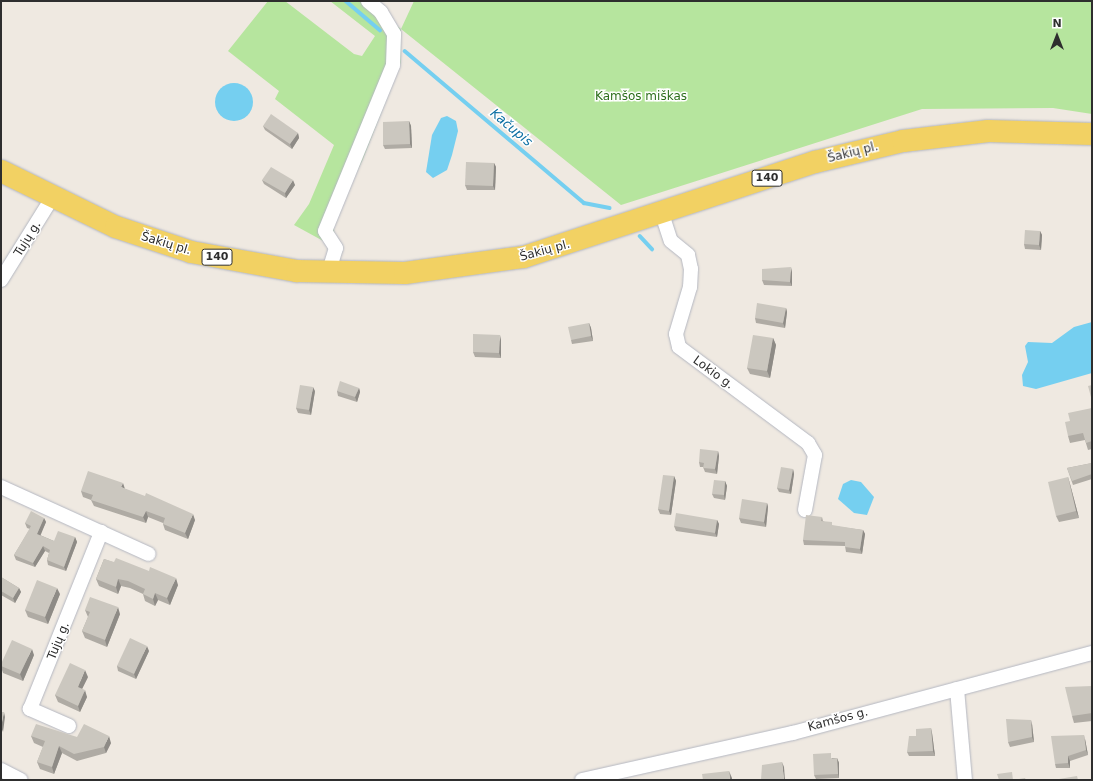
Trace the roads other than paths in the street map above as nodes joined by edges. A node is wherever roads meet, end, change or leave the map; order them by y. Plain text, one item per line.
1 (368, 1) edge
2 (1092, 134) edge
3 (1, 171) edge
4 (52, 198) junction
5 (662, 214) junction
6 (328, 274) junction
7 (1, 280) edge
8 (1, 487) edge
9 (805, 510) dead end
10 (101, 532) junction
11 (149, 554) dead end
12 (1092, 653) edge
13 (957, 689) junction
14 (69, 726) dead end
15 (1, 770) edge
16 (588, 779) edge
17 (21, 780) edge
18 (965, 780) edge

1 - 6 street
2 - 5 main road, Šakių pl. / 140
3 - 4 main road, Šakių pl. / 140
4 - 6 main road, Šakių pl. / 140
4 - 7 street, Tujų g.
5 - 6 main road, Šakių pl. / 140
5 - 9 street, Lokio g.
8 - 10 street
10 - 11 street
10 - 14 street, Tujų g.
12 - 13 street, Kamšos g.
13 - 16 street, Kamšos g.
13 - 18 street
15 - 17 street

